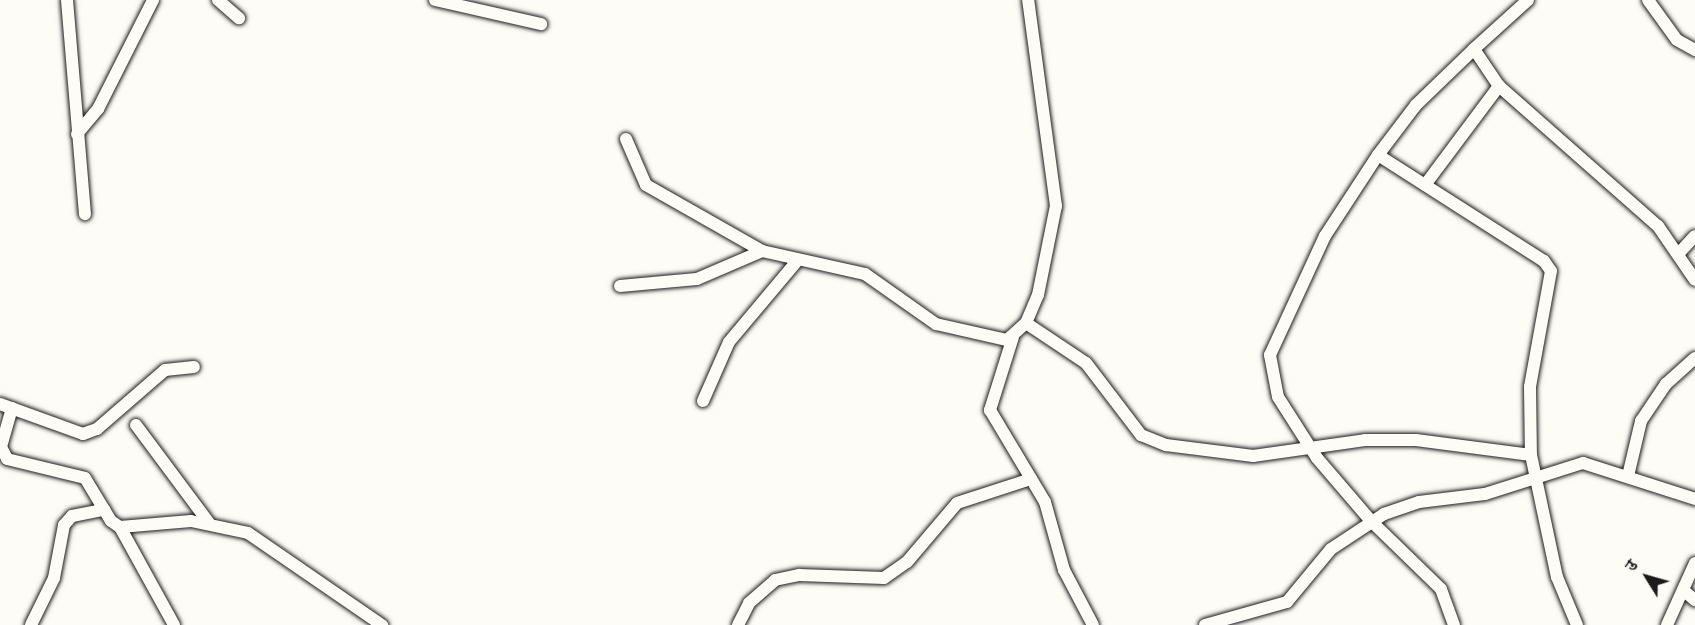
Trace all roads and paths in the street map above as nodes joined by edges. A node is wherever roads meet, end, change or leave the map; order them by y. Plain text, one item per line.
1 (68, 0) edge
2 (153, 0) edge
3 (218, 0) edge
4 (435, 0) edge
5 (1028, 0) edge
6 (1528, 0) edge
7 (1648, 0) edge
8 (239, 18) dead end
9 (542, 24) dead end
10 (1474, 49) junction
11 (1695, 50) edge
12 (1499, 86) junction
13 (77, 134) junction
14 (626, 139) dead end
15 (1378, 155) junction
16 (1425, 185) junction
17 (85, 213) dead end
18 (1695, 236) edge
19 (762, 251) junction
20 (1679, 253) junction
21 (797, 261) junction
22 (1695, 280) edge
23 (620, 286) dead end
24 (1026, 323) junction
25 (1013, 337) junction
26 (1695, 358) edge
27 (194, 367) dead end
28 (703, 401) dead end
29 (6, 406) edge
30 (136, 425) dead end
31 (1308, 446) junction
32 (1531, 455) junction
33 (1628, 476) junction
34 (1539, 478) junction
35 (1030, 479) junction
36 (1695, 499) edge
37 (104, 510) junction
38 (1371, 521) junction
39 (209, 523) junction
40 (120, 527) junction
41 (1695, 563) edge
42 (1683, 590) junction
43 (1695, 600) edge
44 (32, 625) edge
45 (174, 625) edge
46 (382, 625) edge
47 (738, 625) edge
48 (1093, 625) edge
49 (1205, 625) edge
50 (1454, 625) edge
51 (1577, 625) edge
52 (1667, 625) edge

1 - 13 street
2 - 13 street
3 - 8 street
4 - 9 street
5 - 24 street
6 - 10 street
7 - 11 street
10 - 12 street
10 - 15 street
12 - 16 street
12 - 20 street
13 - 17 street
14 - 19 street
15 - 16 street
15 - 31 street
16 - 32 street
18 - 20 street
19 - 21 street
19 - 23 street
20 - 22 street
21 - 25 street
21 - 28 street
24 - 25 street
24 - 31 street
25 - 35 street
26 - 33 street
27 - 29 street
29 - 37 street
30 - 39 street
31 - 32 street
31 - 38 street
32 - 34 street
33 - 34 street
33 - 36 street
34 - 38 street
34 - 51 street
35 - 47 street
35 - 48 street
37 - 40 street
37 - 44 street
38 - 49 street
38 - 50 street
39 - 40 street
39 - 46 street
40 - 45 street
41 - 42 street
42 - 43 street
42 - 52 street

